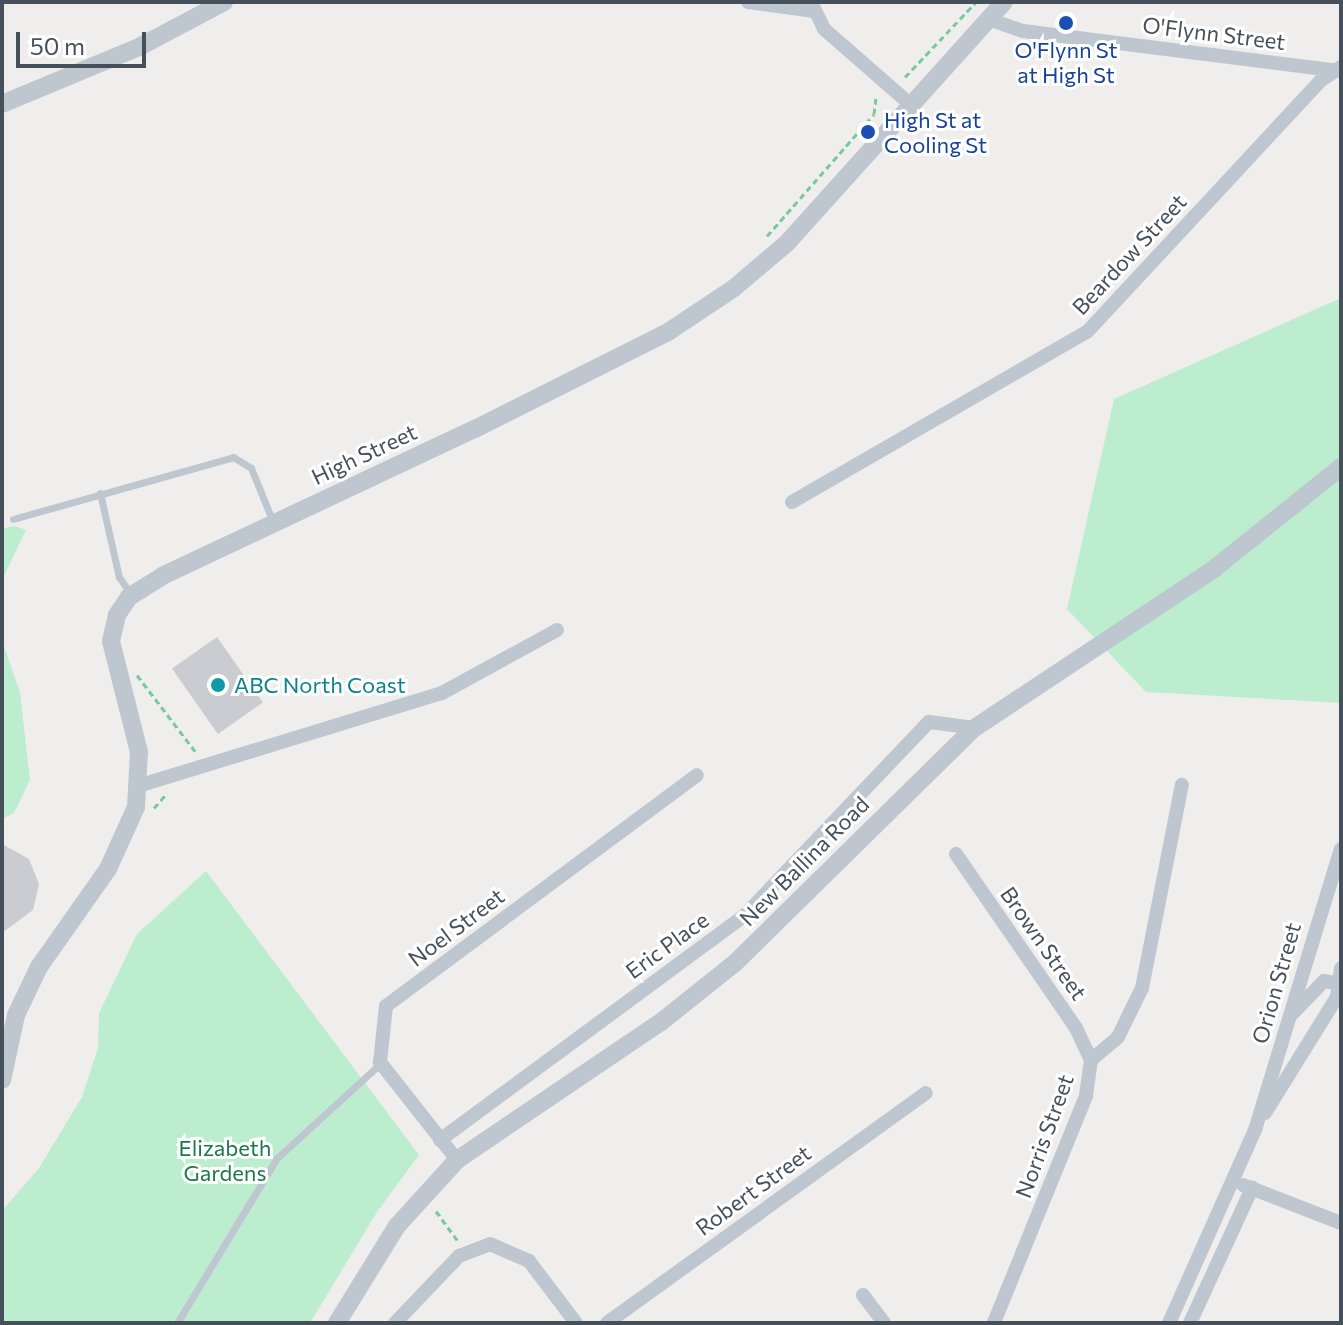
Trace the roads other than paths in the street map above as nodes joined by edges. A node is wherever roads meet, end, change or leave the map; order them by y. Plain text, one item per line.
1 (224, 2) edge
2 (748, 2) edge
3 (1004, 2) edge
4 (812, 6) edge
5 (988, 19) junction
6 (1339, 69) edge
7 (2, 104) edge
8 (911, 105) junction
9 (1341, 467) edge
10 (100, 493) junction
11 (792, 502) dead end
12 (13, 519) dead end
13 (273, 522) junction
14 (132, 595) junction
15 (557, 630) dead end
16 (975, 728) junction
17 (697, 775) dead end
18 (141, 785) junction
19 (1182, 785) dead end
20 (1341, 849) edge
21 (956, 854) dead end
22 (1340, 978) edge
23 (1288, 1019) junction
24 (1091, 1060) junction
25 (381, 1063) junction
26 (2, 1080) edge
27 (926, 1093) dead end
28 (1255, 1130) junction
29 (440, 1140) junction
30 (457, 1160) junction
31 (1232, 1180) junction
32 (1252, 1188) junction
33 (1341, 1223) edge
34 (863, 1295) dead end
35 (177, 1323) edge
36 (337, 1323) edge
37 (395, 1323) edge
38 (576, 1323) edge
39 (607, 1323) edge
40 (884, 1323) edge
41 (994, 1323) edge
42 (1169, 1323) edge
43 (1190, 1323) edge

1 - 7 street
2 - 4 street
3 - 5 street, High Street
4 - 8 street
5 - 6 street, O'Flynn Street
5 - 8 street, High Street
6 - 11 street, Beardow Street
8 - 13 street, High Street
9 - 16 street, New Ballina Road
10 - 12 lane
10 - 13 lane
10 - 14 lane
13 - 14 street, High Street
14 - 18 street
15 - 18 street
16 - 29 street, Eric Place
16 - 30 street, New Ballina Road
17 - 25 street, Noel Street
18 - 26 street
19 - 24 street, Norris Street
20 - 23 street, Orion Street
21 - 24 street, Brown Street
22 - 23 street
22 - 28 street, Orion Street
23 - 28 street, Orion Street
24 - 41 street, Norris Street
25 - 29 street
25 - 35 lane
27 - 39 street, Robert Street
28 - 31 street, Orion Street
29 - 30 street
30 - 36 street, New Ballina Road
31 - 32 street
31 - 42 street, Orion Street
32 - 33 street
32 - 43 street
34 - 40 street
37 - 38 street

